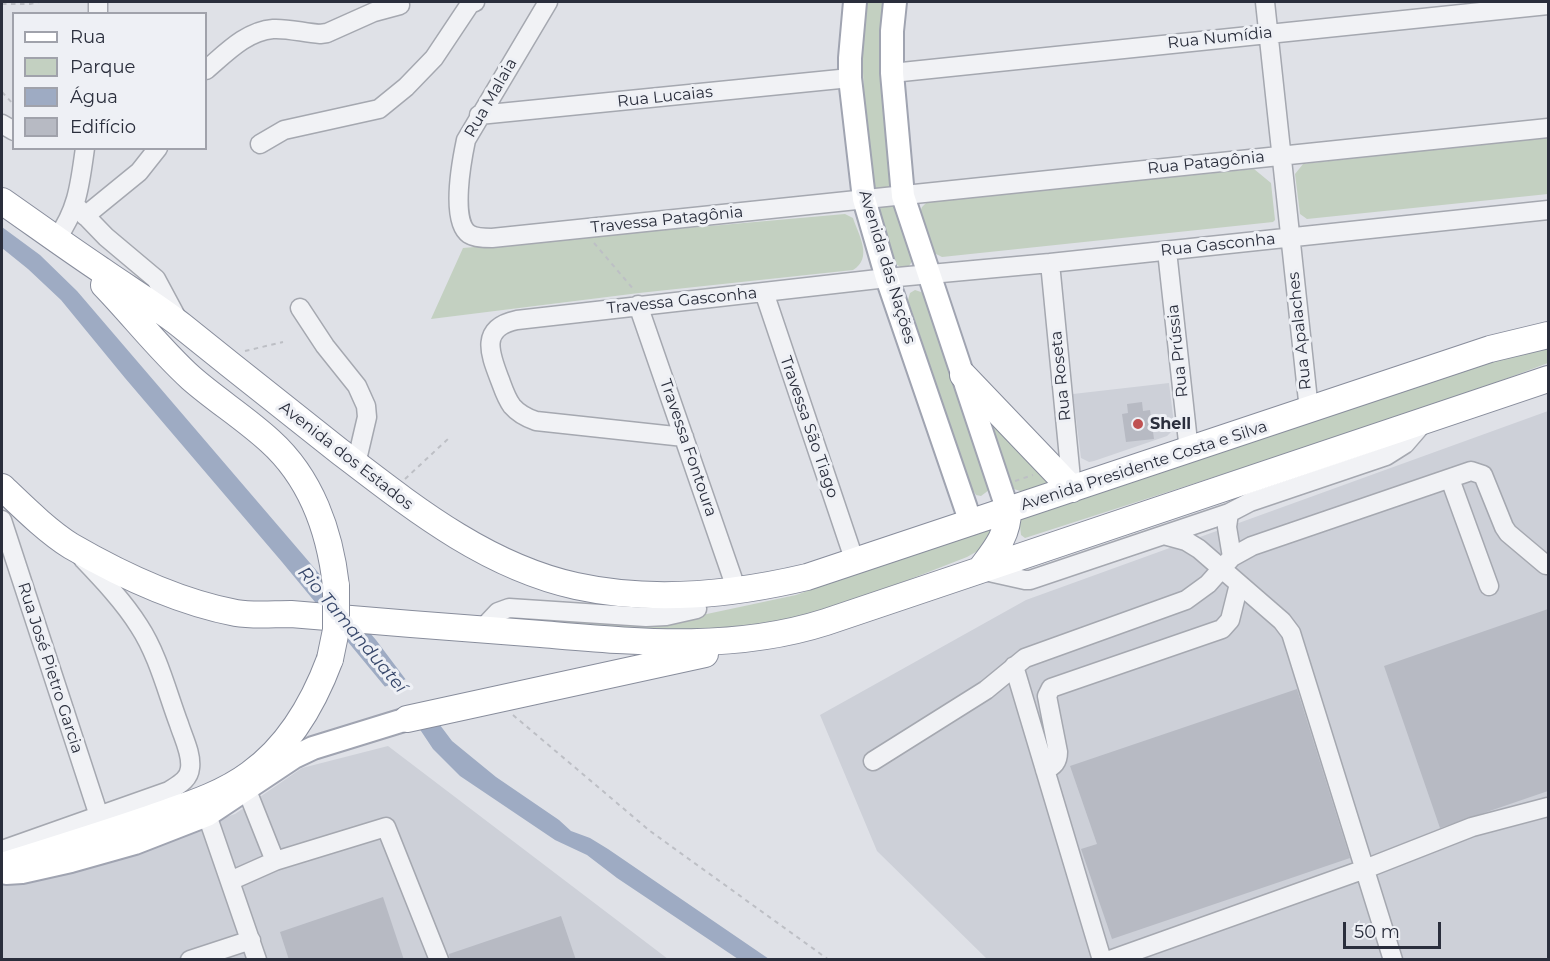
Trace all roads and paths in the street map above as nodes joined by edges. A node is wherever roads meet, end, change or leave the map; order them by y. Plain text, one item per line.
1 (39, 2) edge
2 (475, 2) edge
3 (548, 2) edge
4 (855, 2) edge
5 (895, 2) edge
6 (1265, 2) edge
7 (2, 4) edge
8 (400, 5) dead end
9 (1548, 5) edge
10 (1268, 33) junction
11 (207, 69) edge
12 (892, 73) junction
13 (850, 78) junction
14 (480, 115) junction
15 (1548, 128) edge
16 (260, 144) dead end
17 (85, 150) edge
18 (156, 150) edge
19 (1281, 155) junction
20 (903, 196) junction
21 (864, 199) junction
22 (2, 201) edge
23 (1548, 210) edge
24 (80, 211) junction
25 (585, 228) junction
26 (470, 235) joint
27 (1290, 237) junction
28 (65, 245) junction
29 (1167, 251) junction
30 (1050, 263) junction
31 (930, 275) junction
32 (888, 278) junction
33 (764, 292) junction
34 (638, 305) junction
35 (300, 308) dead end
36 (180, 324) junction
37 (1548, 324) edge
38 (1548, 335) edge
39 (283, 342) dead end
40 (1490, 349) junction
41 (219, 357) junction
42 (963, 375) junction
43 (1548, 379) edge
44 (1309, 410) junction
45 (1425, 421) junction
46 (684, 437) junction
47 (449, 438) dead end
48 (1189, 451) junction
49 (1047, 463) junction
50 (356, 464) junction
51 (1450, 479) junction
52 (999, 483) junction
53 (2, 487) edge
54 (1072, 489) junction
55 (392, 491) junction
56 (1008, 511) junction
57 (1229, 513) junction
58 (2, 520) edge
59 (971, 523) junction
60 (1164, 535) junction
61 (70, 545) junction
62 (855, 562) junction
63 (1226, 563) junction
64 (1546, 565) dead end
65 (980, 570) junction
66 (1239, 584) junction
67 (1489, 586) dead end
68 (737, 591) junction
69 (697, 609) dead end
70 (481, 630) junction
71 (754, 639) junction
72 (1014, 666) junction
73 (494, 699) junction
74 (407, 719) joint
75 (873, 761) dead end
76 (1045, 770) junction
77 (246, 788) junction
78 (1548, 807) edge
79 (207, 816) junction
80 (107, 823) junction
81 (2, 850) edge
82 (275, 861) junction
83 (2, 867) edge
84 (1365, 869) junction
85 (2, 873) edge
86 (230, 881) junction
87 (251, 940) junction
88 (1390, 959) edge
89 (190, 960) edge
90 (258, 960) edge
91 (439, 960) edge
92 (830, 960) edge
93 (1102, 960) edge
94 (1110, 960) edge

1 - 7 path
2 - 16 street
3 - 14 street, Rua Malaia
4 - 13 main road, Avenida das Nações
5 - 12 main road
6 - 10 street, Rua Apalaches
8 - 11 street
9 - 10 street, Rua Numídia
10 - 12 street, Rua Numídia
10 - 19 street, Rua Apalaches
12 - 20 main road
13 - 14 street, Rua Lucaias
13 - 21 main road, Avenida das Nações
14 - 26 street, Rua Malaia
15 - 19 street, Rua Patagônia
17 - 24 street
18 - 24 street
19 - 20 street, Rua Patagônia
19 - 27 street, Rua Apalaches
20 - 21 street, Rua Patagônia
20 - 31 main road
21 - 25 street, Travessa Patagônia
21 - 32 main road, Avenida das Nações
22 - 28 highway, Avenida dos Estados
23 - 27 street, Rua Gasconha
24 - 28 street
24 - 36 street
25 - 26 street, Travessa Patagônia
25 - 34 path
27 - 29 street, Rua Gasconha
27 - 44 street, Rua Apalaches
28 - 36 highway, Avenida dos Estados
28 - 80 highway, bridge
29 - 30 street, Rua Gasconha
29 - 48 street, Rua Prússia
30 - 31 street, Rua Gasconha
30 - 54 street, Rua Roseta
31 - 32 street, Rua Gasconha
31 - 42 main road
32 - 33 street, Travessa Gasconha
32 - 59 main road, Avenida das Nações
33 - 34 street, Travessa Gasconha
33 - 62 street, Travessa São Tiago
34 - 46 street, Travessa Fontoura
34 - 46 street, Travessa Gasconha
35 - 50 street
36 - 41 highway, Avenida dos Estados
37 - 40 main road
38 - 40 highway, Avenida Presidente Costa e Silva
39 - 41 path
40 - 44 highway, Avenida Presidente Costa e Silva
41 - 50 highway, Avenida dos Estados
42 - 49 highway
42 - 52 main road
43 - 45 highway
44 - 48 highway, Avenida Presidente Costa e Silva
45 - 57 street
45 - 65 highway
46 - 68 street, Travessa Fontoura
47 - 55 path
48 - 54 highway, Avenida Presidente Costa e Silva
49 - 52 path
49 - 54 highway
50 - 55 highway, Avenida dos Estados
51 - 63 street
51 - 64 street
51 - 67 street
52 - 56 main road
53 - 61 highway
54 - 56 highway, Avenida Presidente Costa e Silva
55 - 68 highway, Avenida dos Estados
56 - 59 highway, Avenida Presidente Costa e Silva
56 - 65 highway
57 - 60 street
57 - 63 street
58 - 80 street, Rua José Pietro Garcia
59 - 62 highway, Avenida Presidente Costa e Silva
60 - 63 street
60 - 65 street
61 - 70 highway
61 - 80 street
62 - 68 highway, Avenida Presidente Costa e Silva
63 - 66 street
63 - 72 street
65 - 71 highway
66 - 76 street
66 - 84 street
69 - 70 street
70 - 71 highway
71 - 73 highway
72 - 75 street
72 - 76 street
73 - 74 highway
73 - 92 path
74 - 77 main road
76 - 93 street
77 - 79 main road
77 - 82 street
78 - 84 street
79 - 85 main road
79 - 86 street
80 - 81 street
80 - 83 highway
82 - 86 street
82 - 91 street
84 - 88 street
84 - 94 street
86 - 87 street
87 - 89 street
87 - 90 street

